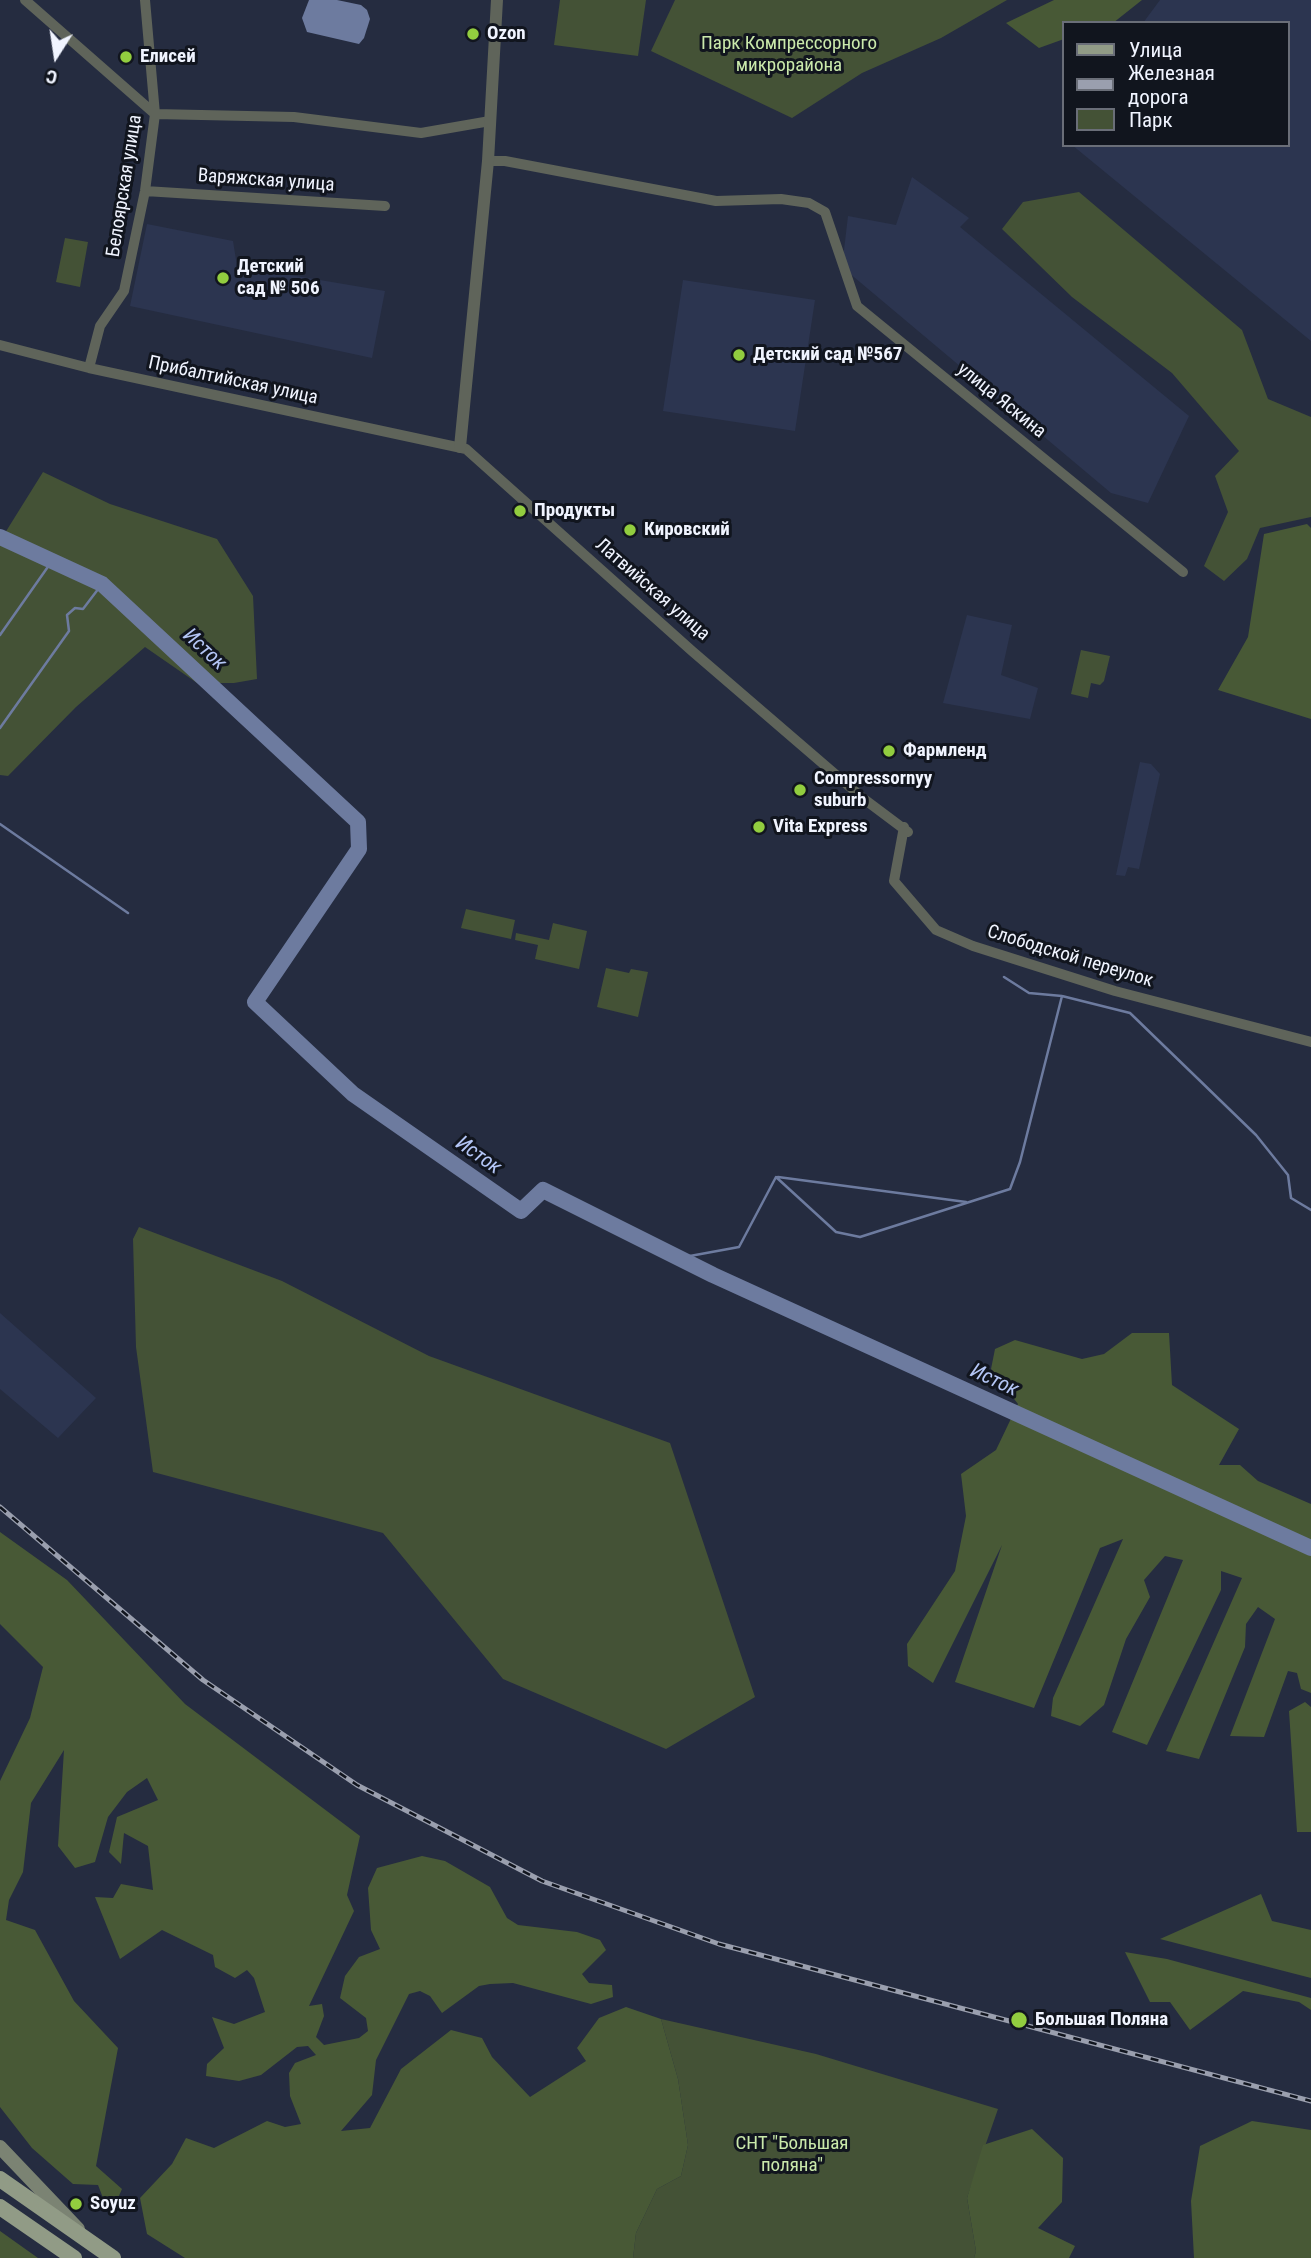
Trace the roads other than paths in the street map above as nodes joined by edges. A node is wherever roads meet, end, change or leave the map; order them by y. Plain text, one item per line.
1 (25, 0) edge
2 (145, 0) edge
3 (497, 0) edge
4 (155, 114) junction
5 (490, 121) junction
6 (488, 161) junction
7 (145, 191) junction
8 (385, 206) dead end
9 (0, 345) edge
10 (89, 368) junction
11 (460, 447) junction
12 (1183, 572) dead end
13 (906, 829) joint
14 (1311, 1042) edge
15 (0, 2147) edge
16 (0, 2179) edge
17 (0, 2207) edge
18 (89, 2241) junction
19 (74, 2258) edge
20 (113, 2258) edge

1 - 4 street
2 - 4 street, Белоярская улица
3 - 5 street
4 - 5 street
4 - 7 street, Белоярская улица
5 - 6 street
6 - 11 street
6 - 12 street, улица Яскина
7 - 8 street, Варяжская улица
7 - 10 street, Белоярская улица
9 - 10 street, Прибалтийская улица
10 - 11 street, Прибалтийская улица
11 - 13 street, Латвийская улица
13 - 14 street, Слободской переулок
15 - 18 main road
16 - 18 main road
17 - 19 main road
18 - 20 main road

